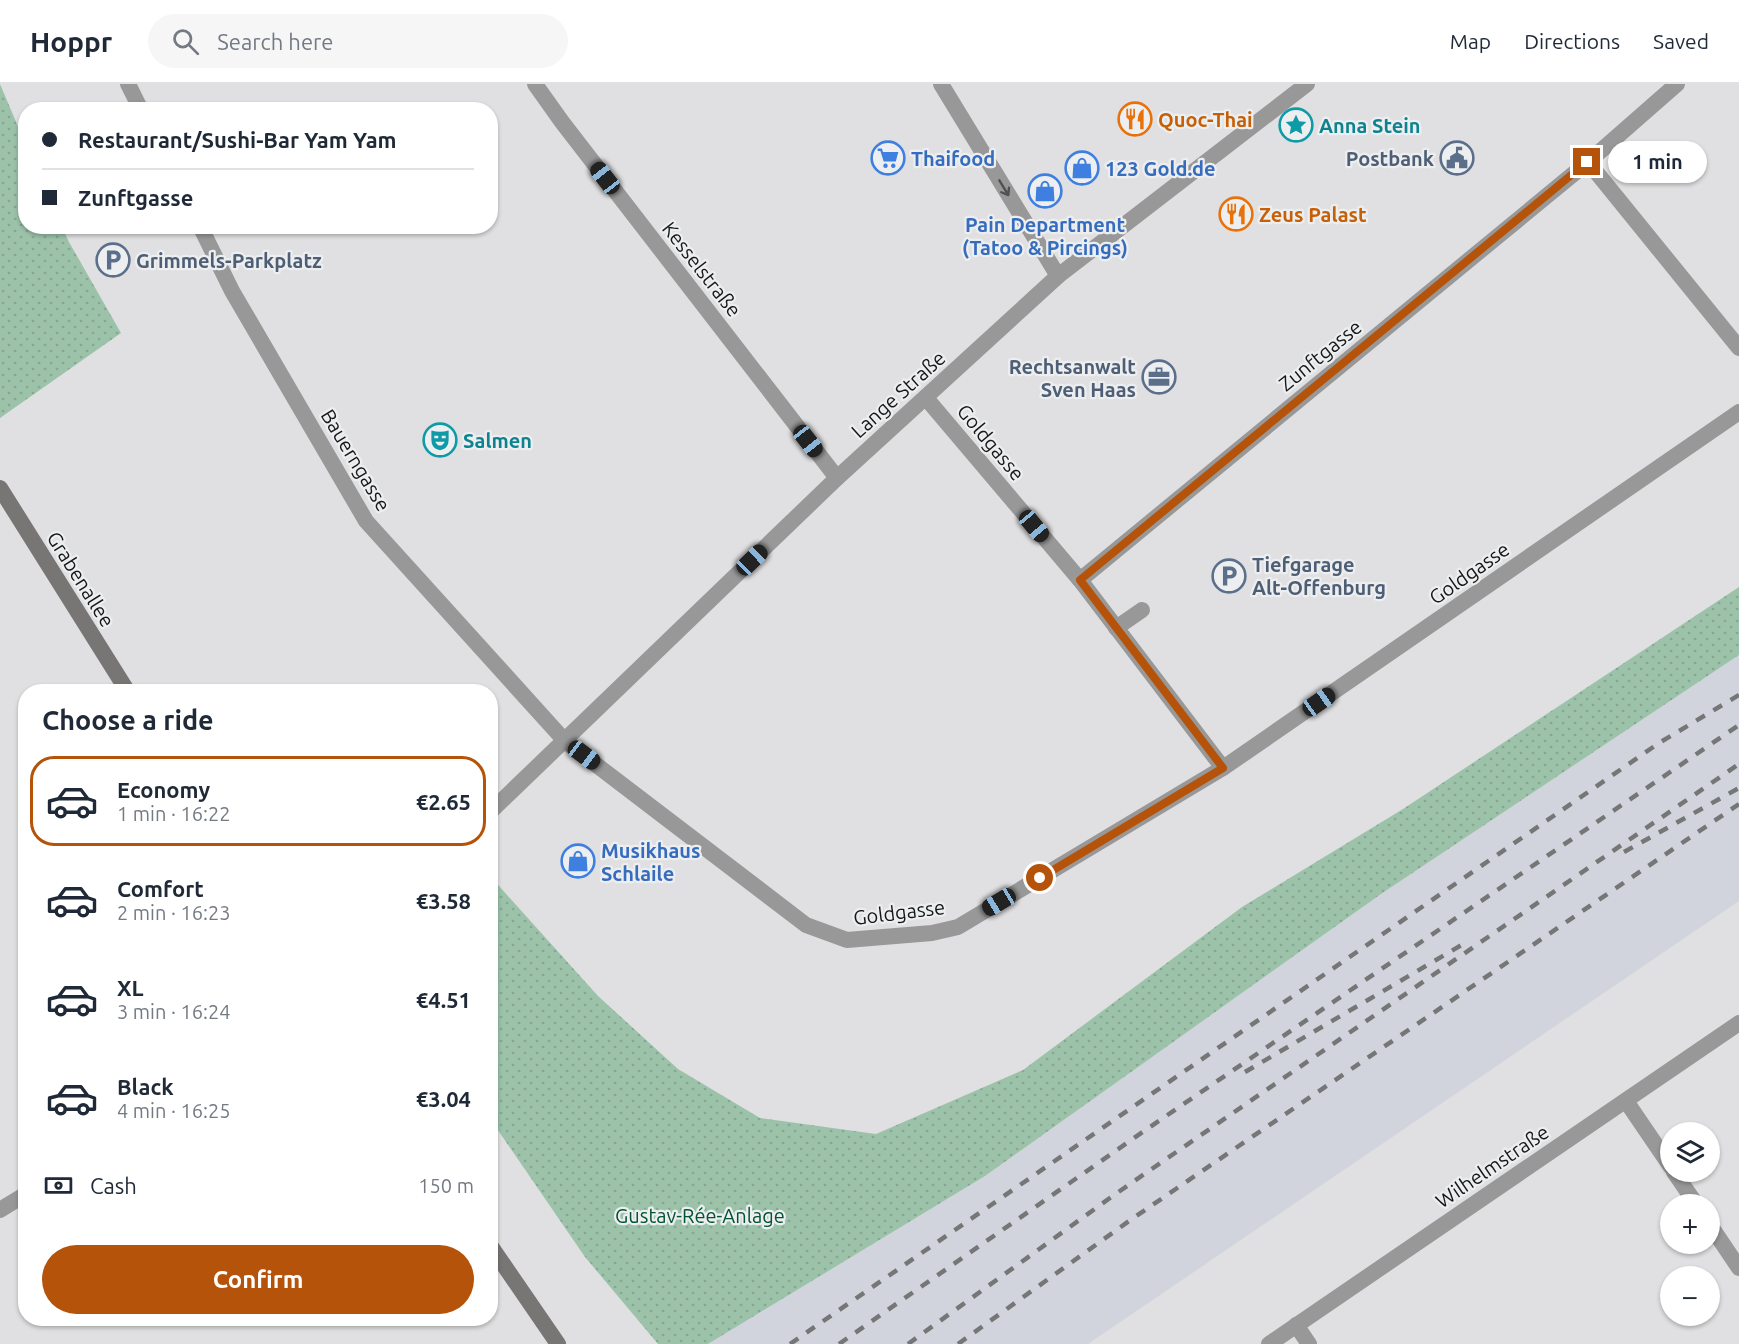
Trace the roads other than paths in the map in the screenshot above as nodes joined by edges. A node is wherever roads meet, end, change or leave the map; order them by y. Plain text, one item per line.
1 (128, 84) edge
2 (535, 84) edge
3 (941, 84) edge
4 (1307, 84) edge
5 (1677, 84) edge
6 (137, 102) edge
7 (1587, 162) junction
8 (204, 234) edge
9 (1058, 276) junction
10 (1739, 348) edge
11 (926, 398) junction
12 (1739, 412) edge
13 (837, 478) junction
14 (0, 488) edge
15 (1080, 580) junction
16 (1142, 610) dead end
17 (1116, 628) junction
18 (123, 684) edge
19 (565, 741) junction
20 (1223, 768) junction
21 (498, 804) edge
22 (1739, 1023) edge
23 (1626, 1101) junction
24 (1660, 1151) edge
25 (18, 1199) edge
26 (0, 1210) edge
27 (1720, 1240) edge
28 (498, 1257) edge
29 (1739, 1268) edge
30 (1296, 1325) junction
31 (558, 1344) edge
32 (1269, 1344) edge
33 (1309, 1344) edge

1 - 6 street
2 - 13 street, Kesselstraße
3 -> 9 street
4 - 9 street, Lange Straße
5 - 7 street, Zunftgasse
7 - 10 street
7 - 15 street, Zunftgasse
8 - 19 street, Bauerngasse
9 - 11 street, Lange Straße
11 - 13 street, Lange Straße
11 - 15 street, Goldgasse
12 - 20 street, Goldgasse
13 - 19 street, Lange Straße
14 - 18 main road, Grabenallee
15 - 17 street, Goldgasse
16 - 17 street
17 - 20 street, Goldgasse
19 - 20 street, Goldgasse
19 - 21 street, Lange Straße
22 - 23 street, Wilhelmstraße
23 - 24 street
23 - 30 street, Wilhelmstraße
25 - 26 street
27 - 29 street
28 - 31 main road
30 - 32 street, Wilhelmstraße
30 - 33 street

